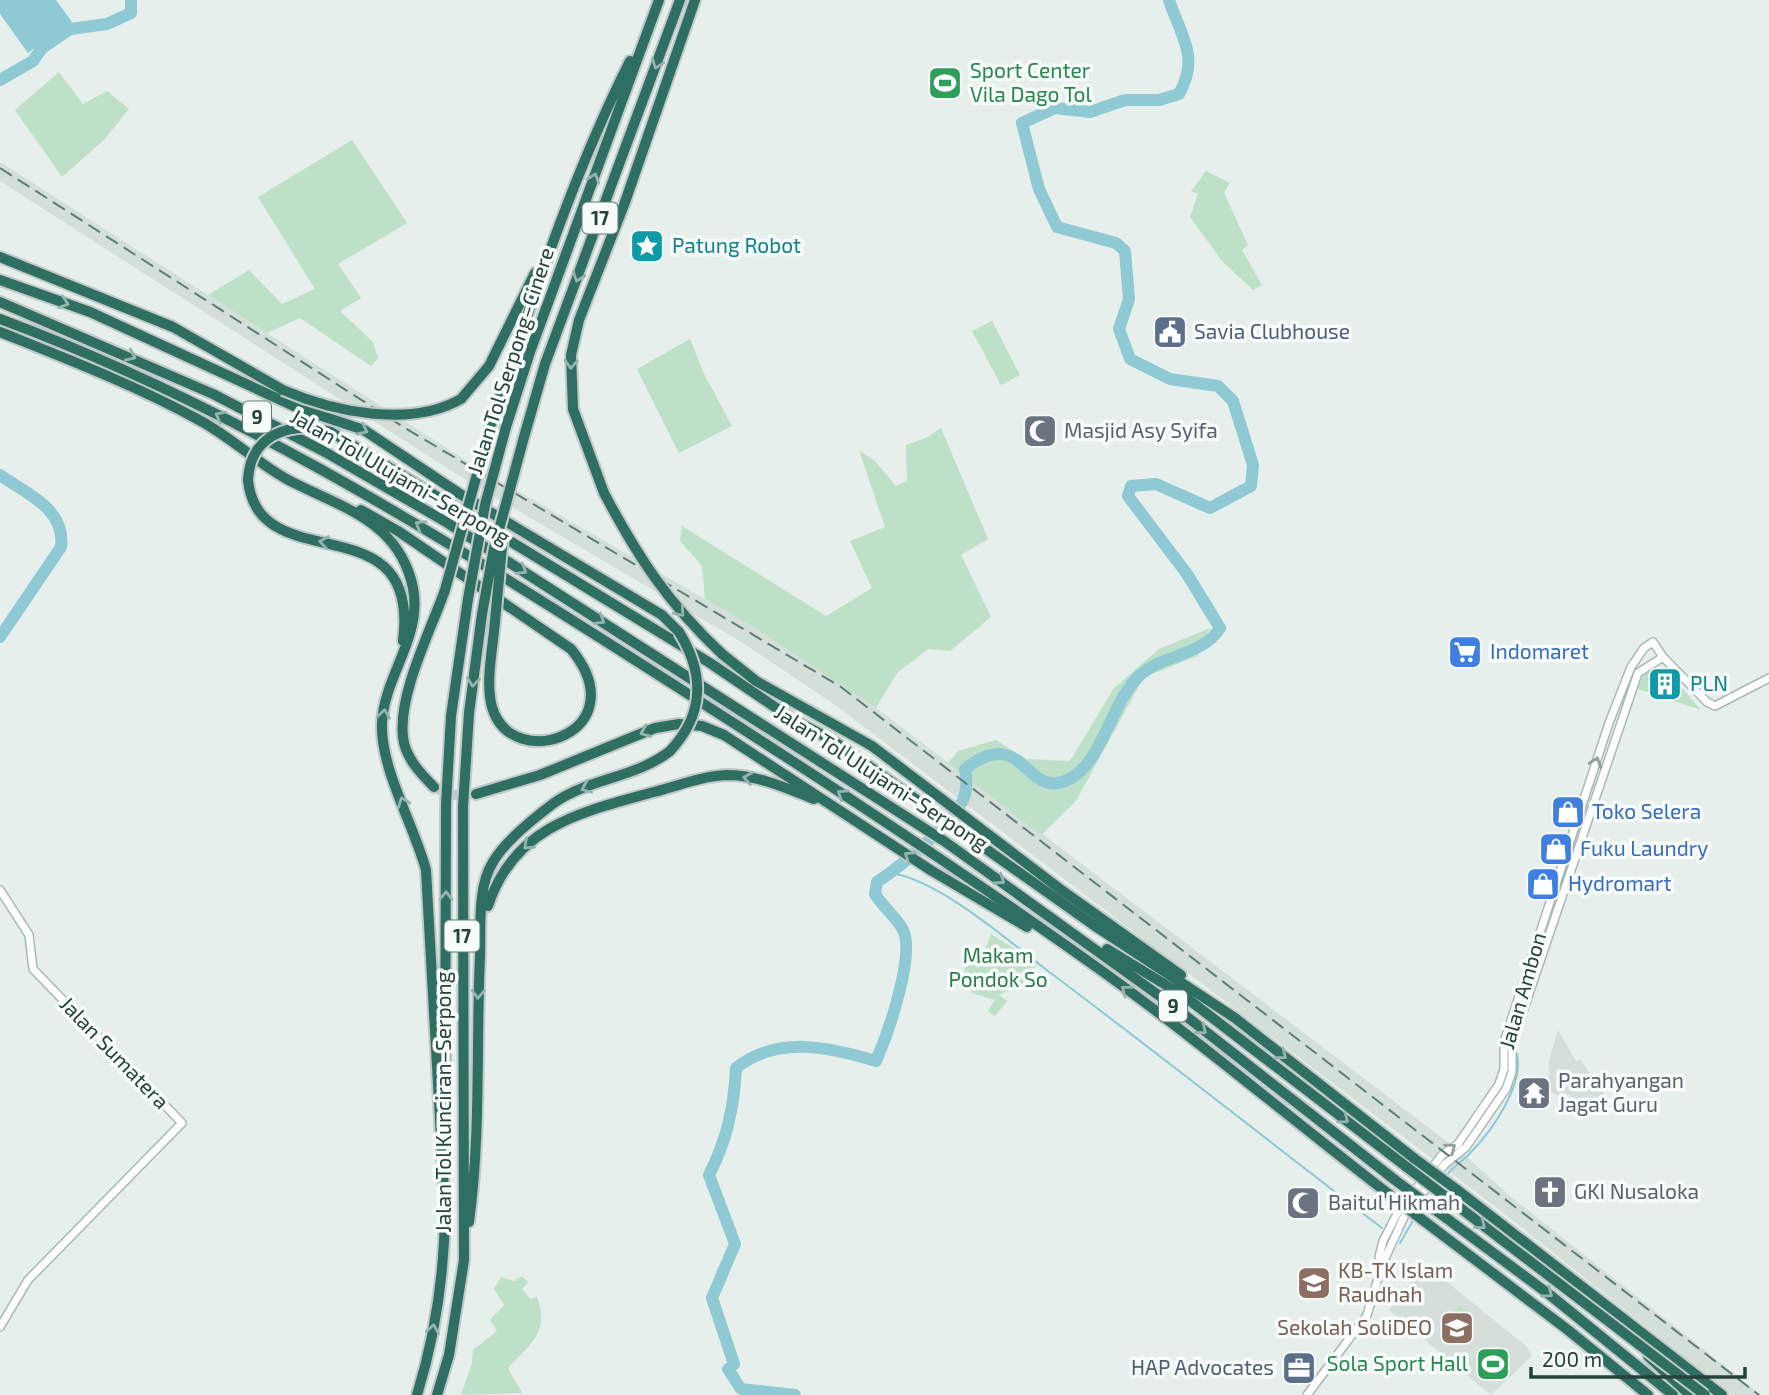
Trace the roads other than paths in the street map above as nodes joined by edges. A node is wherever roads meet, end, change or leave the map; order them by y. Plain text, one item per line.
1 (659, 0) edge
2 (680, 0) edge
3 (695, 0) edge
4 (652, 18) junction
5 (552, 239) junction
6 (0, 257) edge
7 (0, 280) edge
8 (0, 302) edge
9 (0, 319) edge
10 (0, 332) edge
11 (307, 488) junction
12 (507, 495) junction
13 (1663, 657) junction
14 (401, 661) junction
15 (1769, 678) edge
16 (434, 787) tunnel mouth
17 (476, 794) tunnel mouth
18 (836, 808) junction
19 (0, 890) edge
20 (1047, 913) junction
21 (481, 926) junction
22 (1099, 969) junction
23 (1235, 1018) junction
24 (1412, 1163) junction
25 (445, 1209) junction
26 (1527, 1245) junction
27 (464, 1260) junction
28 (1382, 1265) junction
29 (0, 1327) edge
30 (417, 1395) edge
31 (437, 1395) edge
32 (1307, 1395) edge
33 (1648, 1395) edge
34 (1673, 1395) edge
35 (1690, 1395) edge
36 (1705, 1395) edge
37 (1722, 1395) edge

1 - 4 highway, Jalan Tol Serpong–Cinere / 17
2 -> 12 highway, Jalan Tol Kunciran–Serpong / 17, bridge
3 -> 23 highway, bridge
4 - 5 highway
25 -> 4 highway, Jalan Tol Serpong–Cinere / 17, bridge
5 - 6 highway, bridge
5 - 16 highway, bridge
7 -> 21 highway, bridge
8 -> 20 highway, Jalan Tol Ulujami–Serpong / 9
22 -> 9 highway, Jalan Tol Ulujami–Serpong / 9
10 - 11 highway
11 - 12 highway, bridge
11 - 14 highway
12 -> 27 highway, Jalan Tol Kunciran–Serpong / 17, bridge
13 - 15 street
13 - 28 street, Jalan Ambon
28 -> 13 street, Jalan Ambon
14 -> 23 highway, bridge
25 -> 14 highway
18 -> 17 highway
18 -> 21 highway
22 -> 18 highway
19 - 29 street, Jalan Sumatera
20 -> 24 highway
20 -> 34 highway, Jalan Tol Ulujami–Serpong / 9, bridge
21 -> 27 highway
33 -> 22 highway, Jalan Tol Ulujami–Serpong / 9, bridge
23 -> 24 highway
24 - 26 highway, bridge
24 -> 36 highway, bridge
30 -> 25 highway, Jalan Tol Kunciran–Serpong / 17
26 - 35 highway
26 - 37 highway
27 - 31 highway, Jalan Tol Kunciran–Serpong / 17
28 - 32 street

